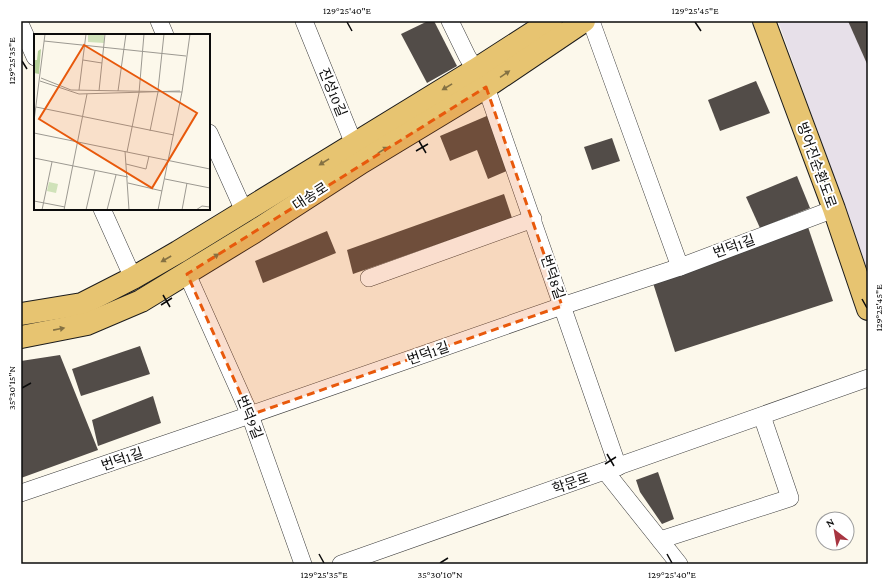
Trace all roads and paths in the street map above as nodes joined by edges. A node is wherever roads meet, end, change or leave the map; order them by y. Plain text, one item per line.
1 (158, 21) edge
2 (304, 21) edge
3 (450, 21) edge
4 (551, 21) edge
5 (584, 21) edge
6 (591, 21) edge
7 (764, 21) edge
8 (21, 26) edge
9 (164, 34) edge
10 (34, 55) edge
11 (481, 78) junction
12 (210, 136) edge
13 (358, 153) junction
14 (834, 209) junction
15 (102, 210) edge
16 (244, 211) junction
17 (533, 219) junction
18 (680, 267) junction
19 (187, 274) junction
20 (133, 278) junction
21 (369, 278) dead end
22 (562, 306) junction
23 (868, 309) edge
24 (21, 314) edge
25 (21, 337) edge
26 (868, 378) edge
27 (250, 415) junction
28 (762, 416) junction
29 (611, 469) junction
30 (21, 493) edge
31 (660, 540) junction
32 (303, 564) edge
33 (341, 564) edge
34 (679, 564) edge

1 - 9 street
2 - 13 street, 진성10길
3 - 11 street, 번덕8길
4 - 11 main road, 대송로
11 -> 5 main road, 대송로
6 - 18 street
7 - 14 main road, 방어진순환도로
8 - 10 street
11 - 13 main road, 대송로
11 - 17 street, 번덕8길
12 - 16 street
13 -> 16 main road, 대송로
19 -> 13 main road, 대송로
14 - 18 street, 번덕1길
14 - 23 main road, 방어진순환도로
15 - 20 street
16 -> 20 main road, 대송로
17 - 21 street
17 - 22 street, 번덕8길
18 - 22 street, 번덕1길
25 -> 19 main road, 대송로
19 - 27 street, 번덕9길
20 - 24 main road, 대송로
22 - 27 street, 번덕1길
22 - 29 street, 번덕8길
26 - 28 street, 학문로
27 - 30 street, 번덕1길
27 - 32 street, 번덕9길
28 - 29 street, 학문로
28 - 31 street
29 - 31 street, 번덕8길
29 - 33 street, 학문로
31 - 34 street, 번덕8길

